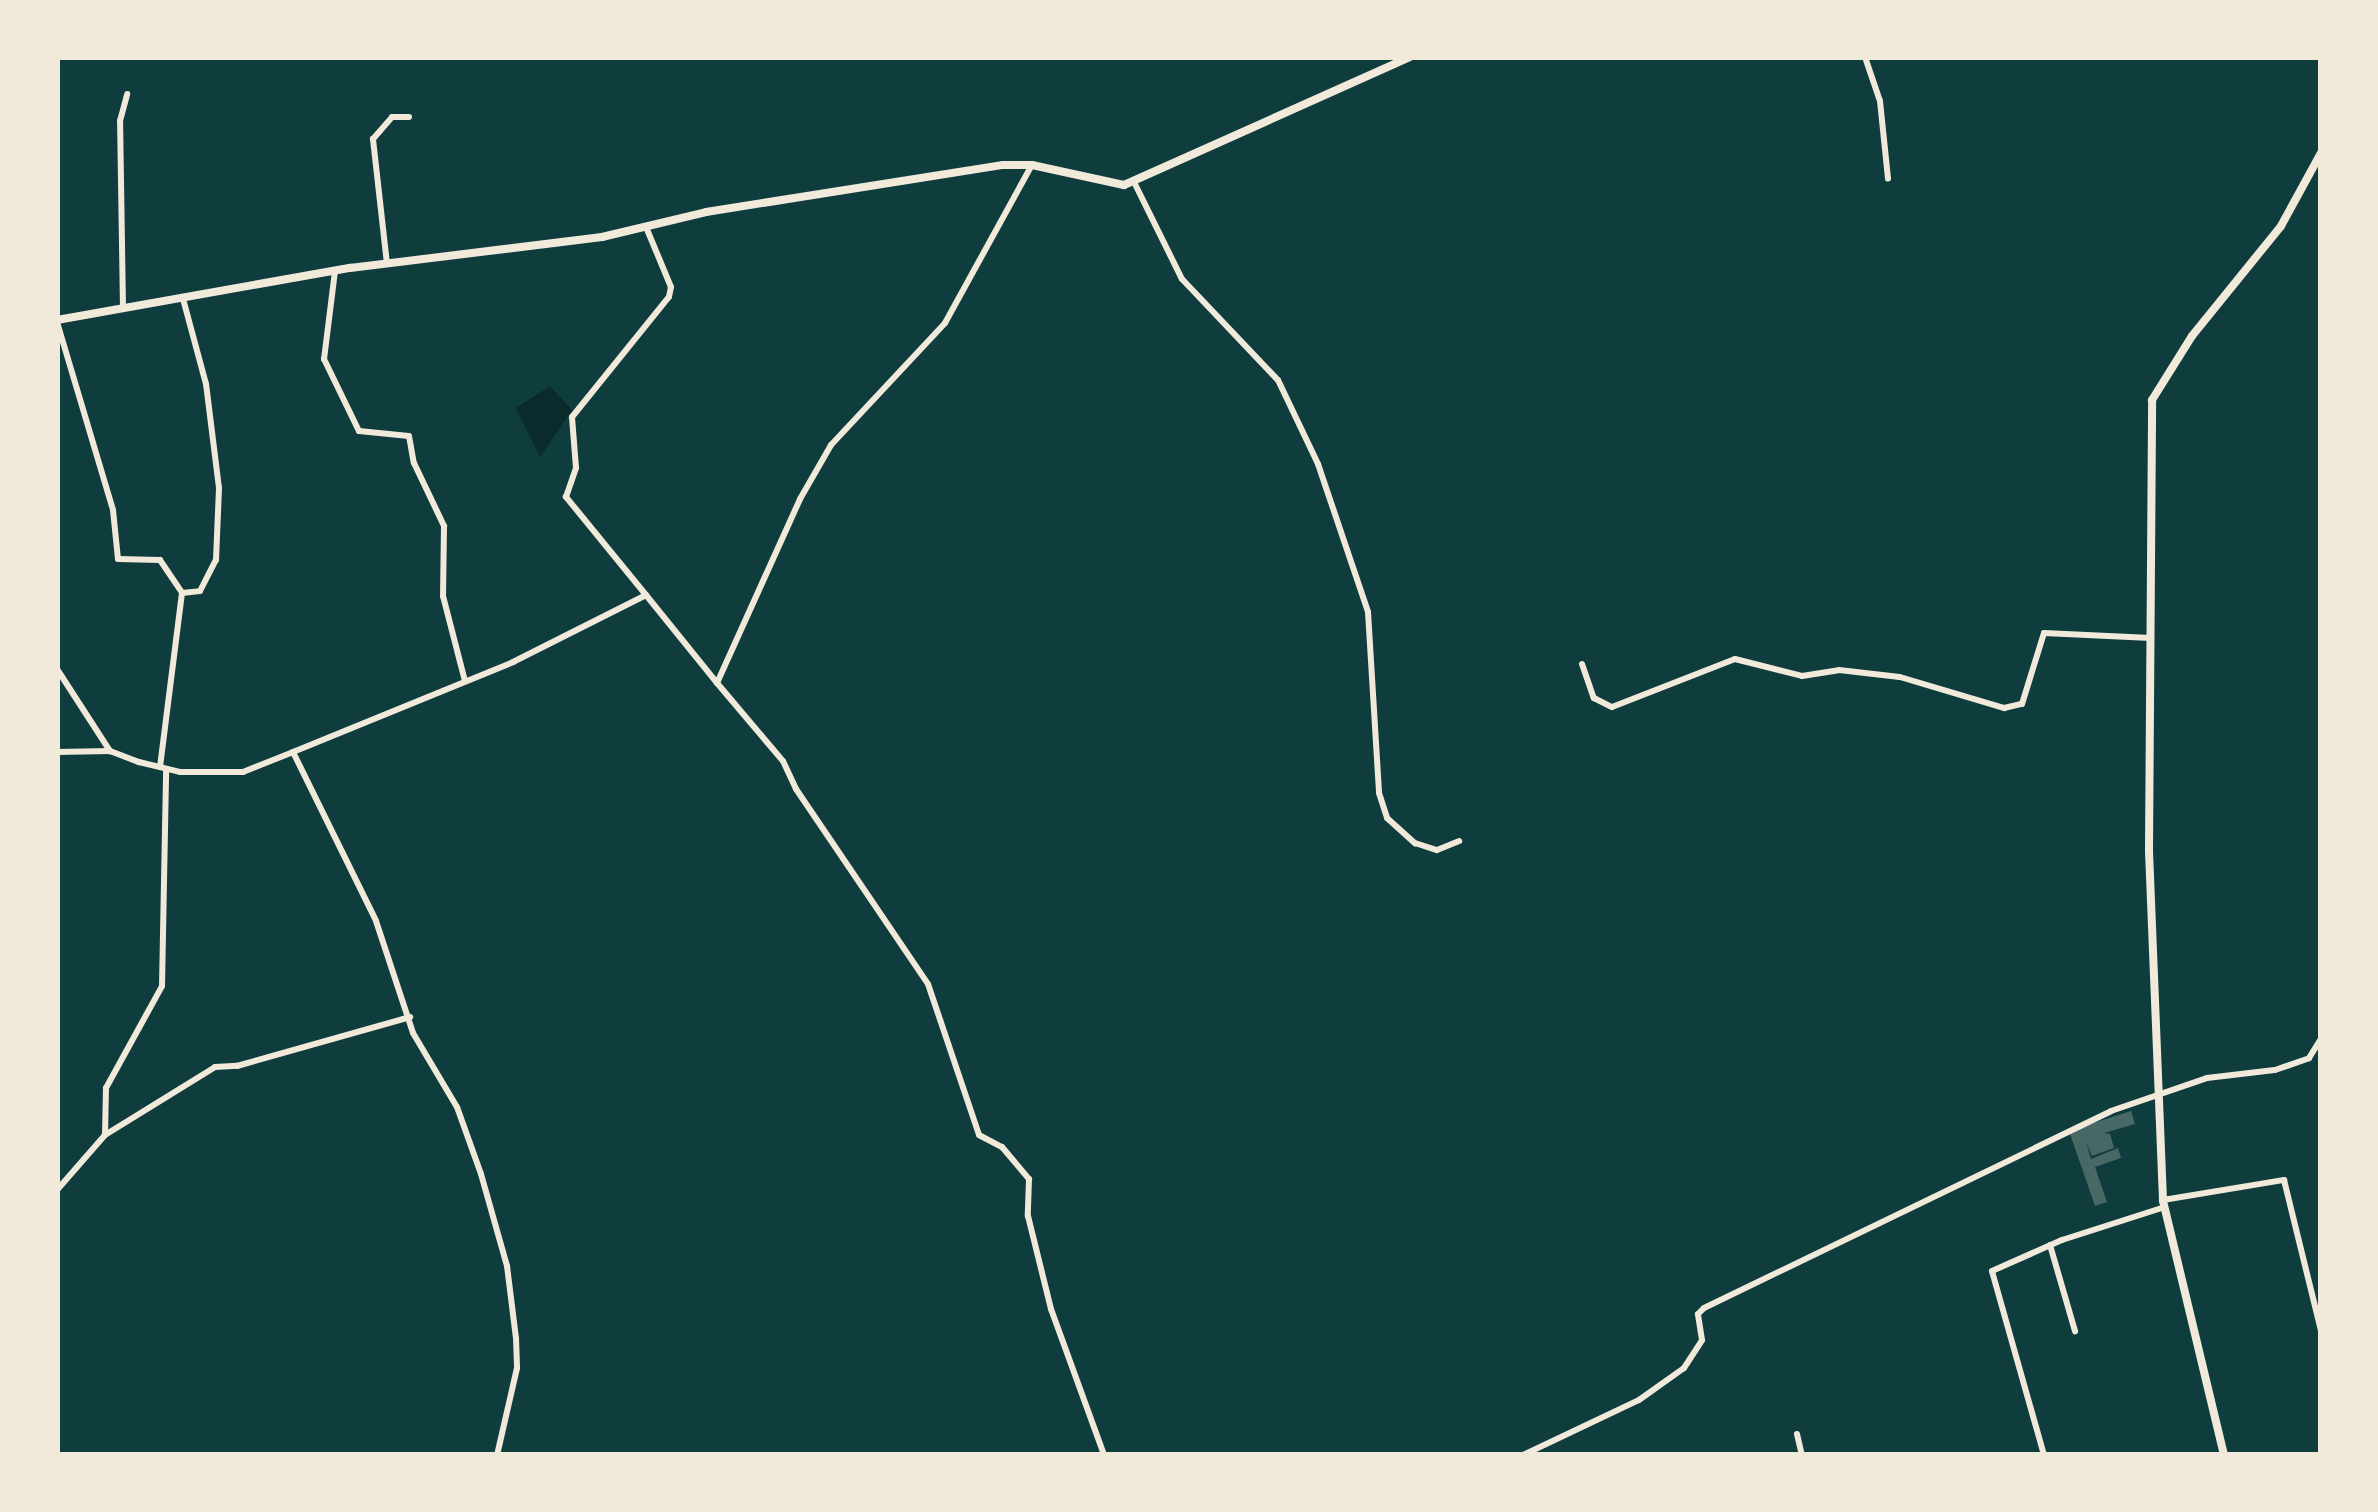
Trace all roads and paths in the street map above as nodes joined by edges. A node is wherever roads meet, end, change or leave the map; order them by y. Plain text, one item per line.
1 (1410, 57) edge
2 (1864, 57) edge
3 (127, 94) dead end
4 (409, 117) dead end
5 (2321, 153) edge
6 (1032, 165) junction
7 (1888, 179) dead end
8 (1134, 182) junction
9 (646, 226) junction
10 (387, 264) junction
11 (335, 271) junction
12 (183, 299) junction
13 (123, 308) junction
14 (57, 321) edge
15 (182, 593) junction
16 (646, 595) junction
17 (2151, 638) junction
18 (1582, 664) dead end
19 (57, 669) edge
20 (465, 681) junction
21 (717, 683) junction
22 (110, 751) junction
23 (57, 752) edge
24 (293, 752) junction
25 (163, 768) junction
26 (1459, 841) dead end
27 (410, 1017) junction
28 (2321, 1039) edge
29 (2160, 1091) junction
30 (105, 1135) junction
31 (57, 1190) edge
32 (2164, 1204) junction
33 (2050, 1245) junction
34 (2075, 1331) dead end
35 (2321, 1331) edge
36 (1797, 1434) dead end
37 (497, 1455) edge
38 (1104, 1455) edge
39 (1522, 1455) edge
40 (1802, 1455) edge
41 (2044, 1455) edge
42 (2224, 1455) edge

1 - 8 main road
2 - 7 street
3 - 13 street
4 - 10 street
5 - 17 main road
6 - 8 main road
6 - 9 main road
6 - 21 street
8 - 26 street
9 - 10 main road
9 - 16 street
10 - 11 main road
11 - 12 main road
11 - 20 street
12 - 13 main road
12 - 15 street
13 - 14 main road
14 - 15 street
15 - 25 street
16 - 20 street
16 - 21 street
17 - 18 street
17 - 29 main road
19 - 22 street
20 - 24 street
21 - 38 street
22 - 23 street
22 - 25 street
24 - 25 street
24 - 27 street
25 - 30 street
27 - 30 street
27 - 37 street
28 - 29 street
29 - 32 main road
29 - 39 street
30 - 31 street
32 - 33 street
32 - 35 street
32 - 42 main road
33 - 34 street
33 - 41 street
36 - 40 street

